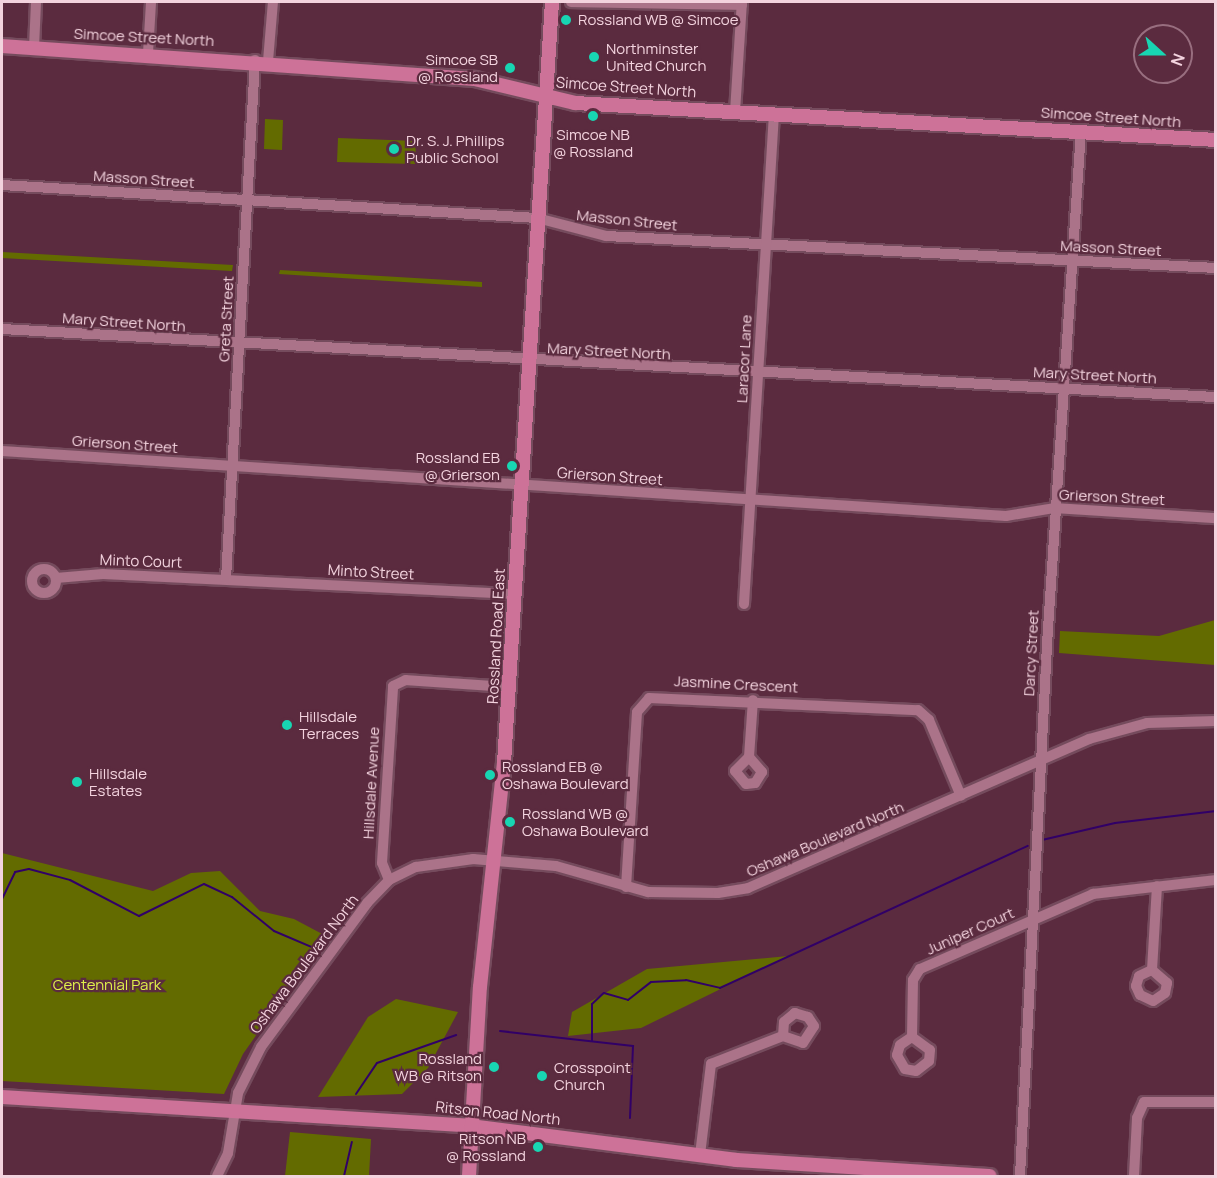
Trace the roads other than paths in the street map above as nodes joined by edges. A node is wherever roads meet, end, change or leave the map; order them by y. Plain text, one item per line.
1 (36, 2) edge
2 (151, 2) edge
3 (273, 2) edge
4 (552, 2) edge
5 (571, 2) edge
6 (742, 3) edge
7 (2, 46) edge
8 (34, 48) junction
9 (148, 53) junction
10 (262, 61) junction
11 (544, 97) junction
12 (735, 112) junction
13 (774, 114) junction
14 (1081, 131) junction
15 (1215, 140) edge
16 (2, 185) edge
17 (248, 201) junction
18 (537, 218) junction
19 (765, 246) junction
20 (1071, 261) junction
21 (1215, 268) edge
22 (2, 329) edge
23 (239, 344) junction
24 (527, 362) junction
25 (758, 374) junction
26 (1063, 388) junction
27 (1215, 397) edge
28 (2, 451) edge
29 (233, 466) junction
30 (520, 483) junction
31 (751, 500) junction
32 (1055, 508) junction
33 (1215, 518) edge
34 (56, 578) dead end
35 (226, 579) junction
36 (515, 594) junction
37 (744, 604) dead end
38 (510, 687) junction
39 (753, 700) junction
40 (1215, 721) edge
41 (749, 758) dead end
42 (1040, 761) junction
43 (961, 796) junction
44 (493, 860) junction
45 (389, 879) junction
46 (1215, 880) edge
47 (1157, 886) junction
48 (626, 887) junction
49 (1031, 921) junction
50 (1152, 970) dead end
51 (783, 1036) dead end
52 (912, 1037) dead end
53 (2, 1097) edge
54 (1215, 1102) edge
55 (235, 1111) junction
56 (471, 1126) junction
57 (700, 1155) junction
58 (217, 1176) edge
59 (469, 1176) edge
60 (989, 1176) edge
61 (1020, 1176) edge
62 (1134, 1176) edge

1 - 8 street
2 - 9 street
3 - 10 street, Greta Street
4 - 11 main road, Rossland Road East
5 - 6 street
6 - 12 street
7 - 8 main road, Simcoe Street North
8 - 9 main road, Simcoe Street North
9 - 10 main road, Simcoe Street North
10 - 11 main road, Simcoe Street North
10 - 17 street, Greta Street
11 - 12 main road, Simcoe Street North
11 - 18 main road, Rossland Road East
12 - 13 main road, Simcoe Street North
13 - 14 main road, Simcoe Street North
13 - 19 street, Laracor Lane
14 - 15 main road, Simcoe Street North
14 - 20 street, Darcy Street
16 - 17 street, Masson Street
17 - 18 street, Masson Street
17 - 23 street, Greta Street
18 - 19 street, Masson Street
18 - 24 main road, Rossland Road East
19 - 20 street, Masson Street
19 - 25 street, Laracor Lane
20 - 21 street, Masson Street
20 - 26 street, Darcy Street
22 - 23 street, Mary Street North
23 - 24 street, Mary Street North
23 - 29 street, Greta Street
24 - 25 street, Mary Street North
24 - 30 main road, Rossland Road East
25 - 26 street, Mary Street North
25 - 31 street, Laracor Lane
26 - 27 street, Mary Street North
26 - 32 street, Darcy Street
28 - 29 street, Grierson Street
29 - 30 street, Grierson Street
29 - 35 street, Greta Street
30 - 31 street, Grierson Street
30 - 36 main road, Rossland Road East
31 - 32 street, Grierson Street
31 - 37 street, Laracor Lane
32 - 33 street, Grierson Street
32 - 42 street, Darcy Street
34 - 35 street, Minto Court
35 - 36 street, Minto Street
36 - 38 main road, Rossland Road East
38 - 44 main road, Rossland Road East
38 - 45 street, Hillsdale Avenue
39 - 41 street
39 - 43 street, Jasmine Crescent
39 - 48 street, Jasmine Crescent
40 - 42 street, Oshawa Boulevard North
42 - 43 street, Oshawa Boulevard North
42 - 49 street, Darcy Street
43 - 48 street, Oshawa Boulevard North
44 - 45 street, Oshawa Boulevard North
44 - 48 street, Oshawa Boulevard North
44 - 56 main road, Rossland Road East
45 - 55 street, Oshawa Boulevard North
46 - 47 street
47 - 49 street
47 - 50 street
49 - 52 street, Juniper Court
49 - 61 street, Darcy Street
51 - 57 street
53 - 55 main road, Ritson Road North
54 - 62 street
55 - 56 main road, Ritson Road North
55 - 58 street, Oshawa Boulevard North
56 - 57 main road, Ritson Road North
56 - 59 main road, Rossland Road East
57 - 60 main road, Ritson Road North

